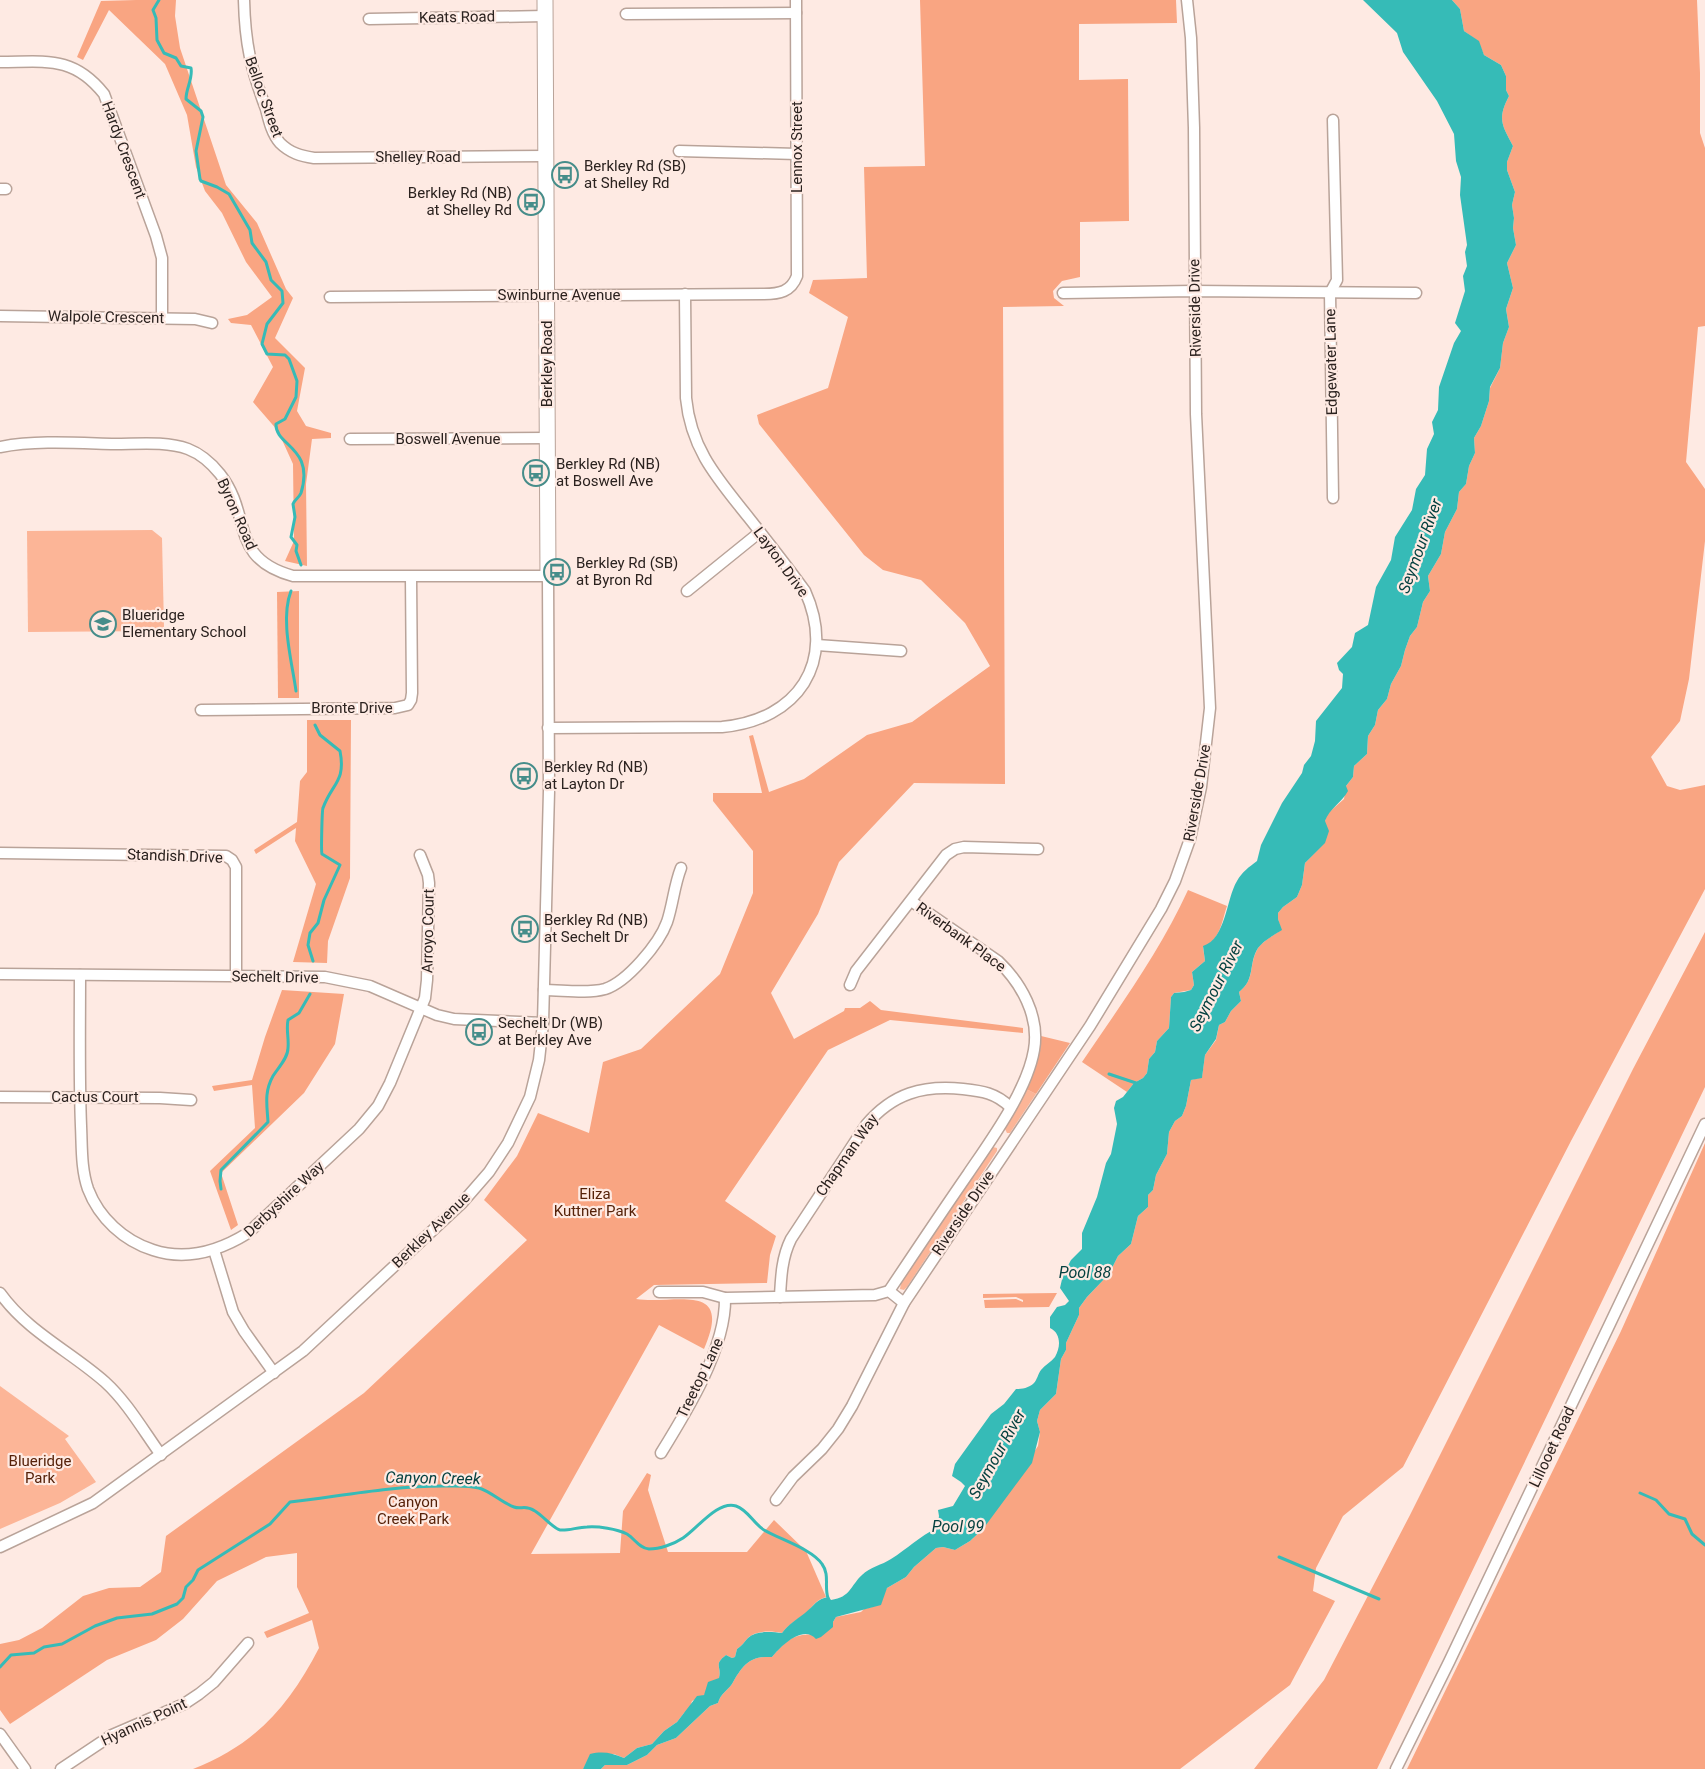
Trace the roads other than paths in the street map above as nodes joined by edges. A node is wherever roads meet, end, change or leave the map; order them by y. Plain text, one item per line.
1 (244, 0) edge
2 (545, 0) edge
3 (796, 0) edge
4 (1187, 0) edge
5 (796, 13) junction
6 (626, 14) dead end
7 (545, 16) junction
8 (369, 19) dead end
9 (0, 62) edge
10 (1333, 120) dead end
11 (679, 151) dead end
12 (292, 152) joint
13 (797, 154) junction
14 (546, 156) junction
15 (787, 291) joint
16 (1194, 291) junction
17 (1063, 293) dead end
18 (1330, 293) junction
19 (1416, 293) dead end
20 (685, 294) junction
21 (547, 295) junction
22 (330, 297) dead end
23 (0, 316) edge
24 (162, 318) junction
25 (212, 323) dead end
26 (547, 438) junction
27 (350, 439) dead end
28 (0, 447) edge
29 (1333, 498) dead end
30 (760, 532) junction
31 (548, 576) junction
32 (411, 577) junction
33 (687, 591) dead end
34 (817, 645) junction
35 (902, 651) dead end
36 (201, 710) dead end
37 (548, 728) junction
38 (1038, 849) dead end
39 (0, 853) edge
40 (420, 855) dead end
41 (681, 868) dead end
42 (911, 901) junction
43 (0, 974) edge
44 (80, 975) junction
45 (236, 976) junction
46 (850, 985) dead end
47 (544, 990) junction
48 (422, 1008) junction
49 (543, 1023) junction
50 (0, 1097) edge
51 (80, 1097) junction
52 (191, 1100) dead end
53 (1010, 1107) junction
54 (1705, 1124) edge
55 (994, 1135) junction
56 (1009, 1144) junction
57 (214, 1250) junction
58 (659, 1292) dead end
59 (889, 1292) junction
60 (0, 1293) edge
61 (780, 1297) junction
62 (725, 1298) junction
63 (904, 1303) junction
64 (274, 1373) junction
65 (661, 1453) dead end
66 (161, 1455) junction
67 (776, 1500) dead end
68 (0, 1547) edge
69 (248, 1643) dead end
70 (0, 1734) edge
71 (25, 1769) edge
72 (61, 1769) edge
73 (1396, 1769) edge

1 - 12 street, Belloc Street
2 - 7 street, Berkley Road
3 - 5 street, Lennox Street
4 - 16 street, Riverside Drive
5 - 6 street
5 - 13 street, Lennox Street
7 - 8 street, Keats Road
7 - 14 street, Berkley Road
9 - 24 street, Hardy Crescent
10 - 18 street, Edgewater Lane
11 - 13 street
12 - 14 street, Shelley Road
13 - 15 street, Lennox Street
14 - 21 street, Berkley Road
15 - 20 street, Swinburne Avenue
16 - 17 street
16 - 18 street
16 - 56 street, Riverside Drive
18 - 19 street
18 - 29 street, Edgewater Lane
20 - 21 street, Swinburne Avenue
20 - 30 street, Layton Drive
21 - 22 street, Swinburne Avenue
21 - 26 street, Berkley Road
23 - 24 street, Walpole Crescent
24 - 25 street, Walpole Crescent
26 - 27 street, Boswell Avenue
26 - 31 street, Berkley Road
28 - 32 street, Byron Road
30 - 33 street
30 - 34 street, Layton Drive
31 - 32 street, Byron Road
31 - 37 street, Berkley Road
32 - 36 street, Bronte Drive
34 - 35 street
34 - 37 street, Layton Drive
37 - 47 street, Berkley Avenue
38 - 42 street
39 - 45 street, Standish Drive
40 - 48 street, Arroyo Court
41 - 47 street
42 - 46 street
42 - 53 street, Riverbank Place
43 - 44 street, Sechelt Drive
44 - 45 street, Sechelt Drive
44 - 51 street, Derbyshire Way
45 - 48 street, Sechelt Drive
47 - 49 street, Berkley Avenue
48 - 49 street, Sechelt Drive
48 - 57 street, Derbyshire Way
49 - 64 street, Berkley Avenue
50 - 51 street, Cactus Court
51 - 52 street, Cactus Court
51 - 57 street, Derbyshire Way
53 - 55 street, Riverside Drive
53 - 61 street, Chapman Way
54 - 73 street, Lillooet Road
55 - 56 street
55 - 59 street, Riverside Drive
56 - 63 street, Riverside Drive
57 - 64 street
58 - 62 street
59 - 61 street
59 - 63 street
60 - 66 street
61 - 62 street
62 - 65 street, Treetop Lane
63 - 67 street, Riverside Drive
64 - 66 street, Berkley Avenue
66 - 68 street, Berkley Avenue
69 - 72 street, Hyannis Point
70 - 71 street

